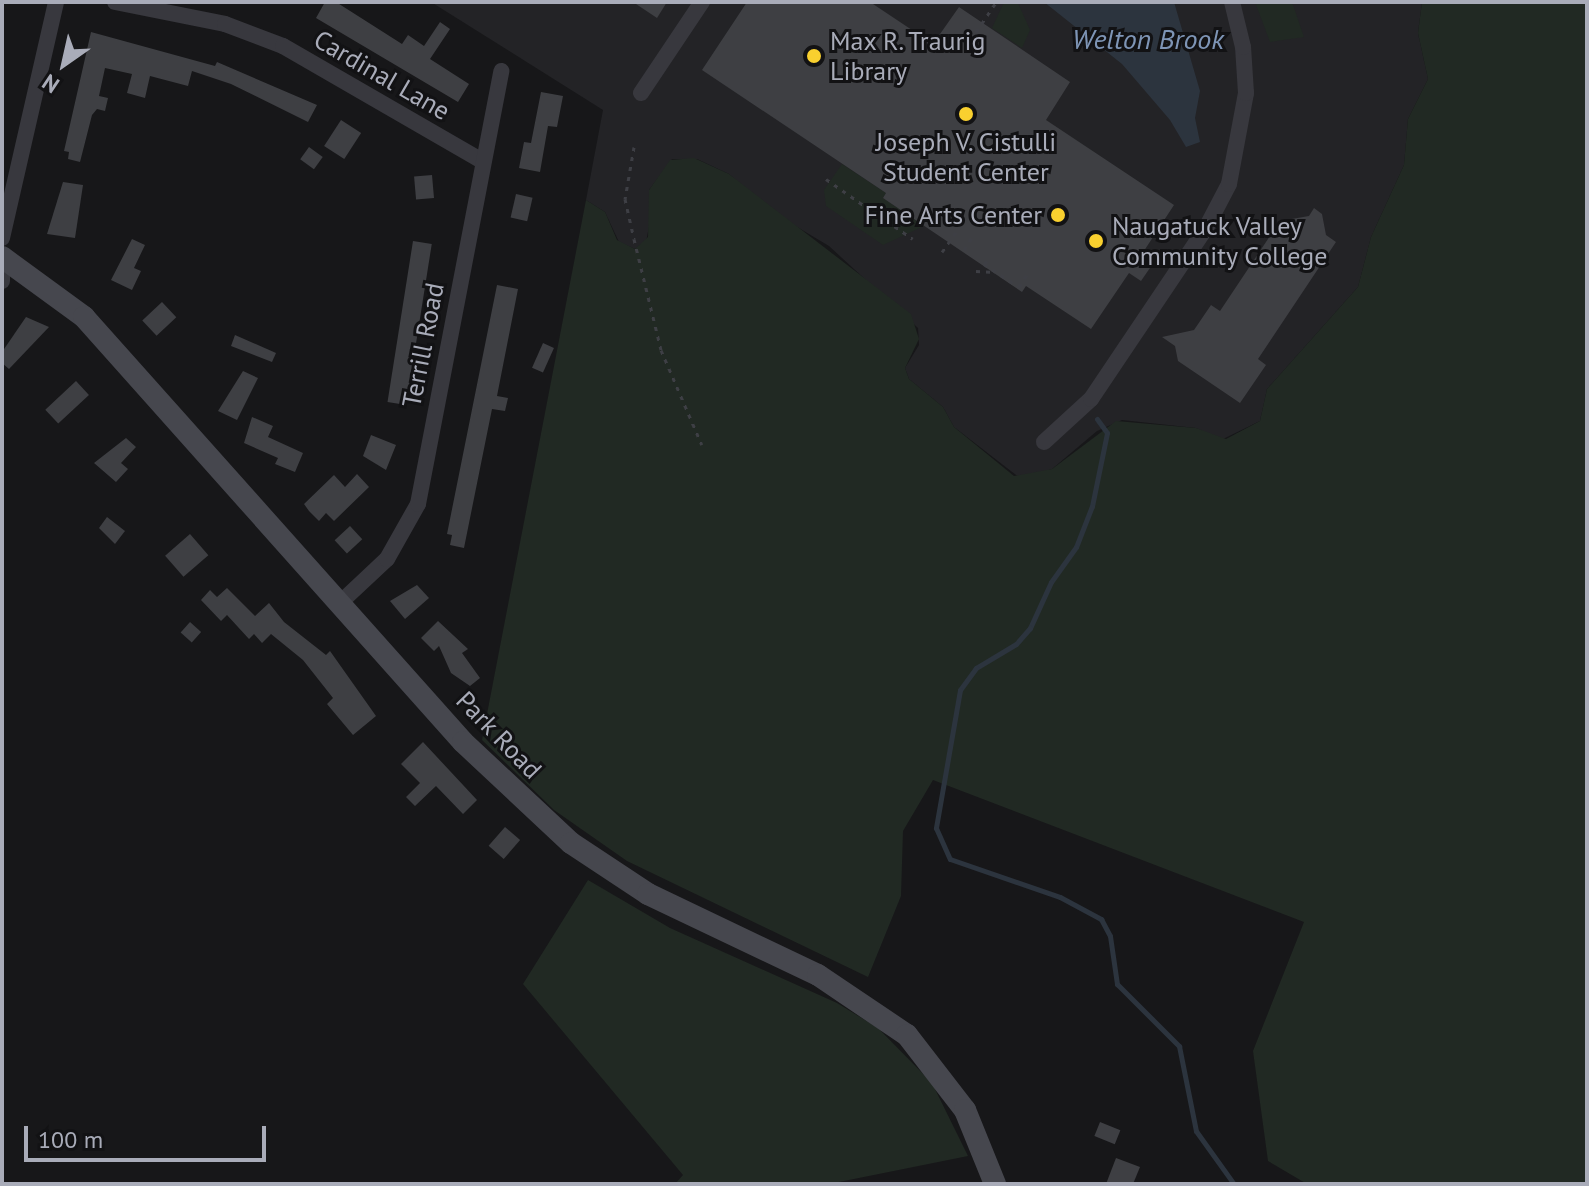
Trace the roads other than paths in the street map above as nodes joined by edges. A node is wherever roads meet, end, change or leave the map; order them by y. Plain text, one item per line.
1 (56, 2) edge
2 (115, 2) edge
3 (702, 2) edge
4 (1232, 2) edge
5 (501, 71) dead end
6 (641, 93) dead end
7 (482, 161) junction
8 (2, 238) edge
9 (2, 257) edge
10 (2, 266) edge
11 (2, 281) edge
12 (1044, 442) dead end
13 (341, 602) junction
14 (995, 1184) edge

1 - 8 street
2 - 7 street, Cardinal Lane
3 - 6 street
4 - 12 street
5 - 7 street, Terrill Road
7 - 13 street, Terrill Road
9 - 13 main road, Park Road
10 - 11 street
13 - 14 main road, Park Road

